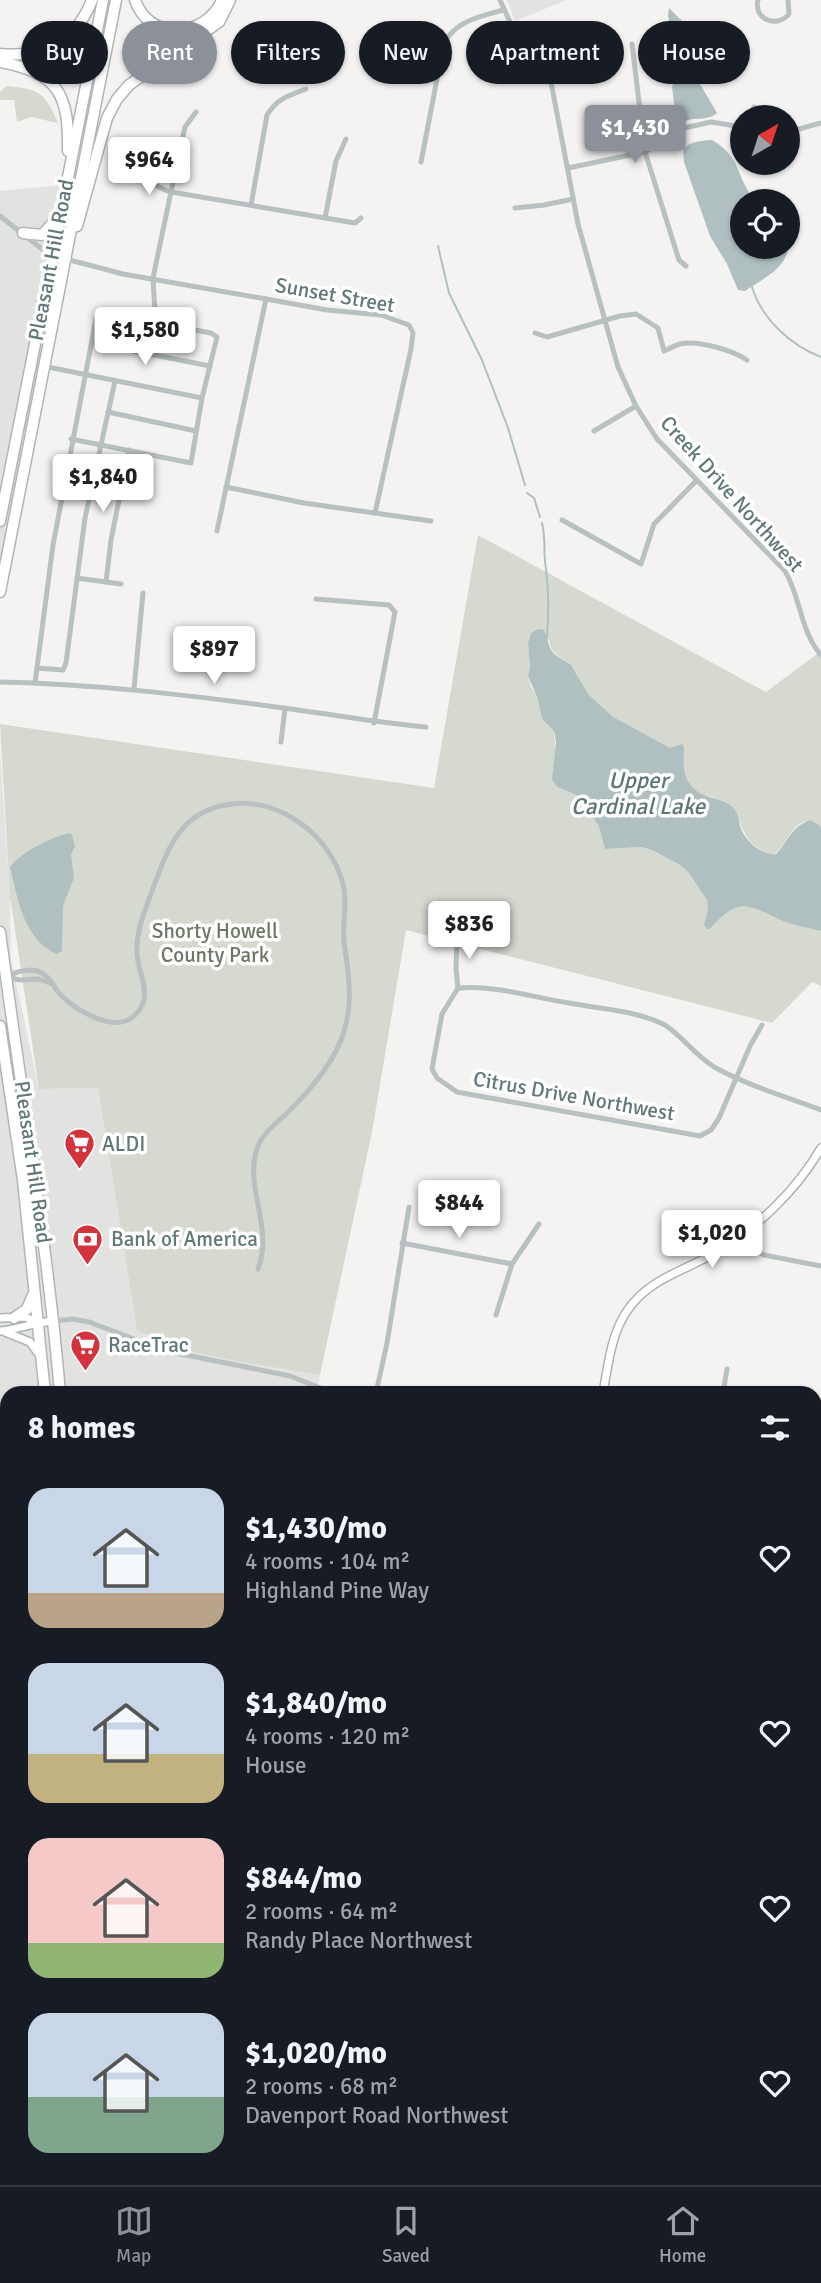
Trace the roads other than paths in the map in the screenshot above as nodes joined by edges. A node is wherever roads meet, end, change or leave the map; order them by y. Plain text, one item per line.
1 (92, 0) edge
2 (103, 0) edge
3 (116, 0) edge
4 (135, 0) edge
5 (222, 0) edge
6 (230, 0) edge
7 (237, 0) edge
8 (500, 0) edge
9 (758, 0) edge
10 (788, 0) edge
11 (503, 10) junction
12 (217, 23) edge
13 (217, 31) edge
14 (452, 32) edge
15 (632, 44) dead end
16 (0, 53) edge
17 (0, 62) edge
18 (130, 84) edge
19 (434, 84) edge
20 (306, 89) dead end
21 (196, 112) dead end
22 (821, 123) edge
23 (730, 126) edge
24 (800, 129) edge
25 (346, 139) dead end
26 (645, 152) junction
27 (421, 162) dead end
28 (568, 168) junction
29 (68, 176) junction
30 (125, 180) dead end
31 (171, 192) junction
32 (573, 199) junction
33 (251, 205) junction
34 (515, 208) dead end
35 (61, 210) junction
36 (0, 216) edge
37 (325, 218) junction
38 (361, 218) dead end
39 (23, 233) junction
40 (53, 254) junction
41 (66, 259) junction
42 (686, 266) dead end
43 (153, 278) junction
44 (266, 299) junction
45 (604, 321) junction
46 (124, 322) dead end
47 (535, 333) dead end
48 (92, 343) junction
49 (747, 360) dead end
50 (43, 366) junction
51 (209, 366) junction
52 (84, 374) junction
53 (115, 381) junction
54 (202, 398) junction
55 (636, 406) junction
56 (107, 412) junction
57 (196, 431) junction
58 (594, 431) dead end
59 (71, 439) junction
60 (100, 444) junction
61 (129, 450) junction
62 (696, 481) junction
63 (226, 486) junction
64 (3, 492) edge
65 (375, 513) junction
66 (562, 520) dead end
67 (0, 521) edge
68 (431, 521) dead end
69 (217, 531) dead end
70 (77, 578) junction
71 (106, 582) junction
72 (121, 584) dead end
73 (0, 592) edge
74 (143, 593) dead end
75 (316, 599) dead end
76 (821, 654) edge
77 (37, 668) junction
78 (0, 682) edge
79 (35, 683) junction
80 (134, 689) junction
81 (285, 708) junction
82 (374, 723) junction
83 (426, 727) dead end
84 (281, 742) dead end
85 (0, 932) edge
86 (457, 935) dead end
87 (6, 977) junction
88 (53, 984) junction
89 (458, 988) junction
90 (762, 1025) dead end
91 (0, 1026) edge
92 (736, 1077) junction
93 (821, 1110) edge
94 (821, 1148) edge
95 (409, 1207) dead end
96 (539, 1224) dead end
97 (737, 1239) junction
98 (402, 1243) junction
99 (512, 1264) junction
100 (821, 1266) edge
101 (258, 1269) dead end
102 (34, 1291) junction
103 (496, 1315) dead end
104 (0, 1318) edge
105 (14, 1318) junction
106 (54, 1321) junction
107 (37, 1322) junction
108 (1, 1331) edge
109 (41, 1358) junction
110 (727, 1370) dead end
111 (44, 1386) edge
112 (59, 1386) edge
113 (315, 1386) edge
114 (378, 1386) edge
115 (604, 1386) edge
116 (724, 1386) edge

1 - 16 highway
2 - 29 highway, Pleasant Hill Road
3 - 41 highway, Pleasant Hill Road
4 - 5 highway
6 - 12 highway
7 - 13 highway
8 - 11 street, Creek Drive Northwest
9 - 10 street
11 - 14 street
11 - 28 street, Creek Drive Northwest
15 - 26 street
17 - 29 highway
18 - 41 highway
19 - 27 street
20 - 33 street
21 - 31 street
22 - 24 street
23 - 26 street
25 - 37 street
26 - 28 street
26 - 42 street
28 - 32 street, Creek Drive Northwest
29 - 35 highway, Pleasant Hill Road
30 - 31 street
31 - 33 street
31 - 43 street
32 - 34 street
32 - 45 street, Creek Drive Northwest
33 - 37 street
35 - 39 highway
35 - 40 highway, Pleasant Hill Road
36 - 39 street, Sunset Street
37 - 38 street
39 - 40 street, Sunset Street
40 - 41 street, Sunset Street
40 - 64 highway, Pleasant Hill Road
41 - 43 street, Sunset Street
41 - 50 highway, Pleasant Hill Road
43 - 44 street, Sunset Street
43 - 51 street
44 - 63 street
44 - 65 street, Sunset Street
45 - 47 street
45 - 49 street
45 - 55 street, Creek Drive Northwest
46 - 48 street
48 - 51 street
48 - 52 street
50 - 52 street
50 - 73 highway, Pleasant Hill Road
51 - 54 street
52 - 53 street
52 - 59 street
53 - 54 street
53 - 56 street
54 - 57 street
55 - 58 street
55 - 62 street, Creek Drive Northwest
56 - 57 street
56 - 60 street
57 - 61 street
59 - 60 street
59 - 77 street
60 - 61 street
60 - 70 street
61 - 71 street
62 - 66 street
62 - 76 street, Creek Drive Northwest
63 - 65 street
63 - 69 street
64 - 67 highway, Pleasant Hill Road
65 - 68 street
70 - 71 street
70 - 77 street
71 - 72 street
74 - 80 street
75 - 82 street
77 - 79 street
78 - 79 street
79 - 80 street
80 - 81 street
81 - 82 street
81 - 84 street
82 - 83 street
85 - 87 highway, Pleasant Hill Road
86 - 89 street
87 - 88 street
87 - 88 street
87 - 106 highway, Pleasant Hill Road
88 - 101 street
89 - 92 street
89 - 92 street, Citrus Drive Northwest
90 - 92 street
91 - 102 highway, Pleasant Hill Road
92 - 93 street
94 - 97 street
95 - 98 street
96 - 99 street
97 - 100 street
97 - 115 street
98 - 99 street
98 - 114 street
99 - 103 street
102 - 105 highway
102 - 107 highway, Pleasant Hill Road
104 - 105 street
105 - 107 street
106 - 107 street
106 - 112 highway, Pleasant Hill Road
106 - 113 street
107 - 108 street
107 - 109 highway, Pleasant Hill Road
108 - 109 street
109 - 111 highway, Pleasant Hill Road
110 - 116 street

